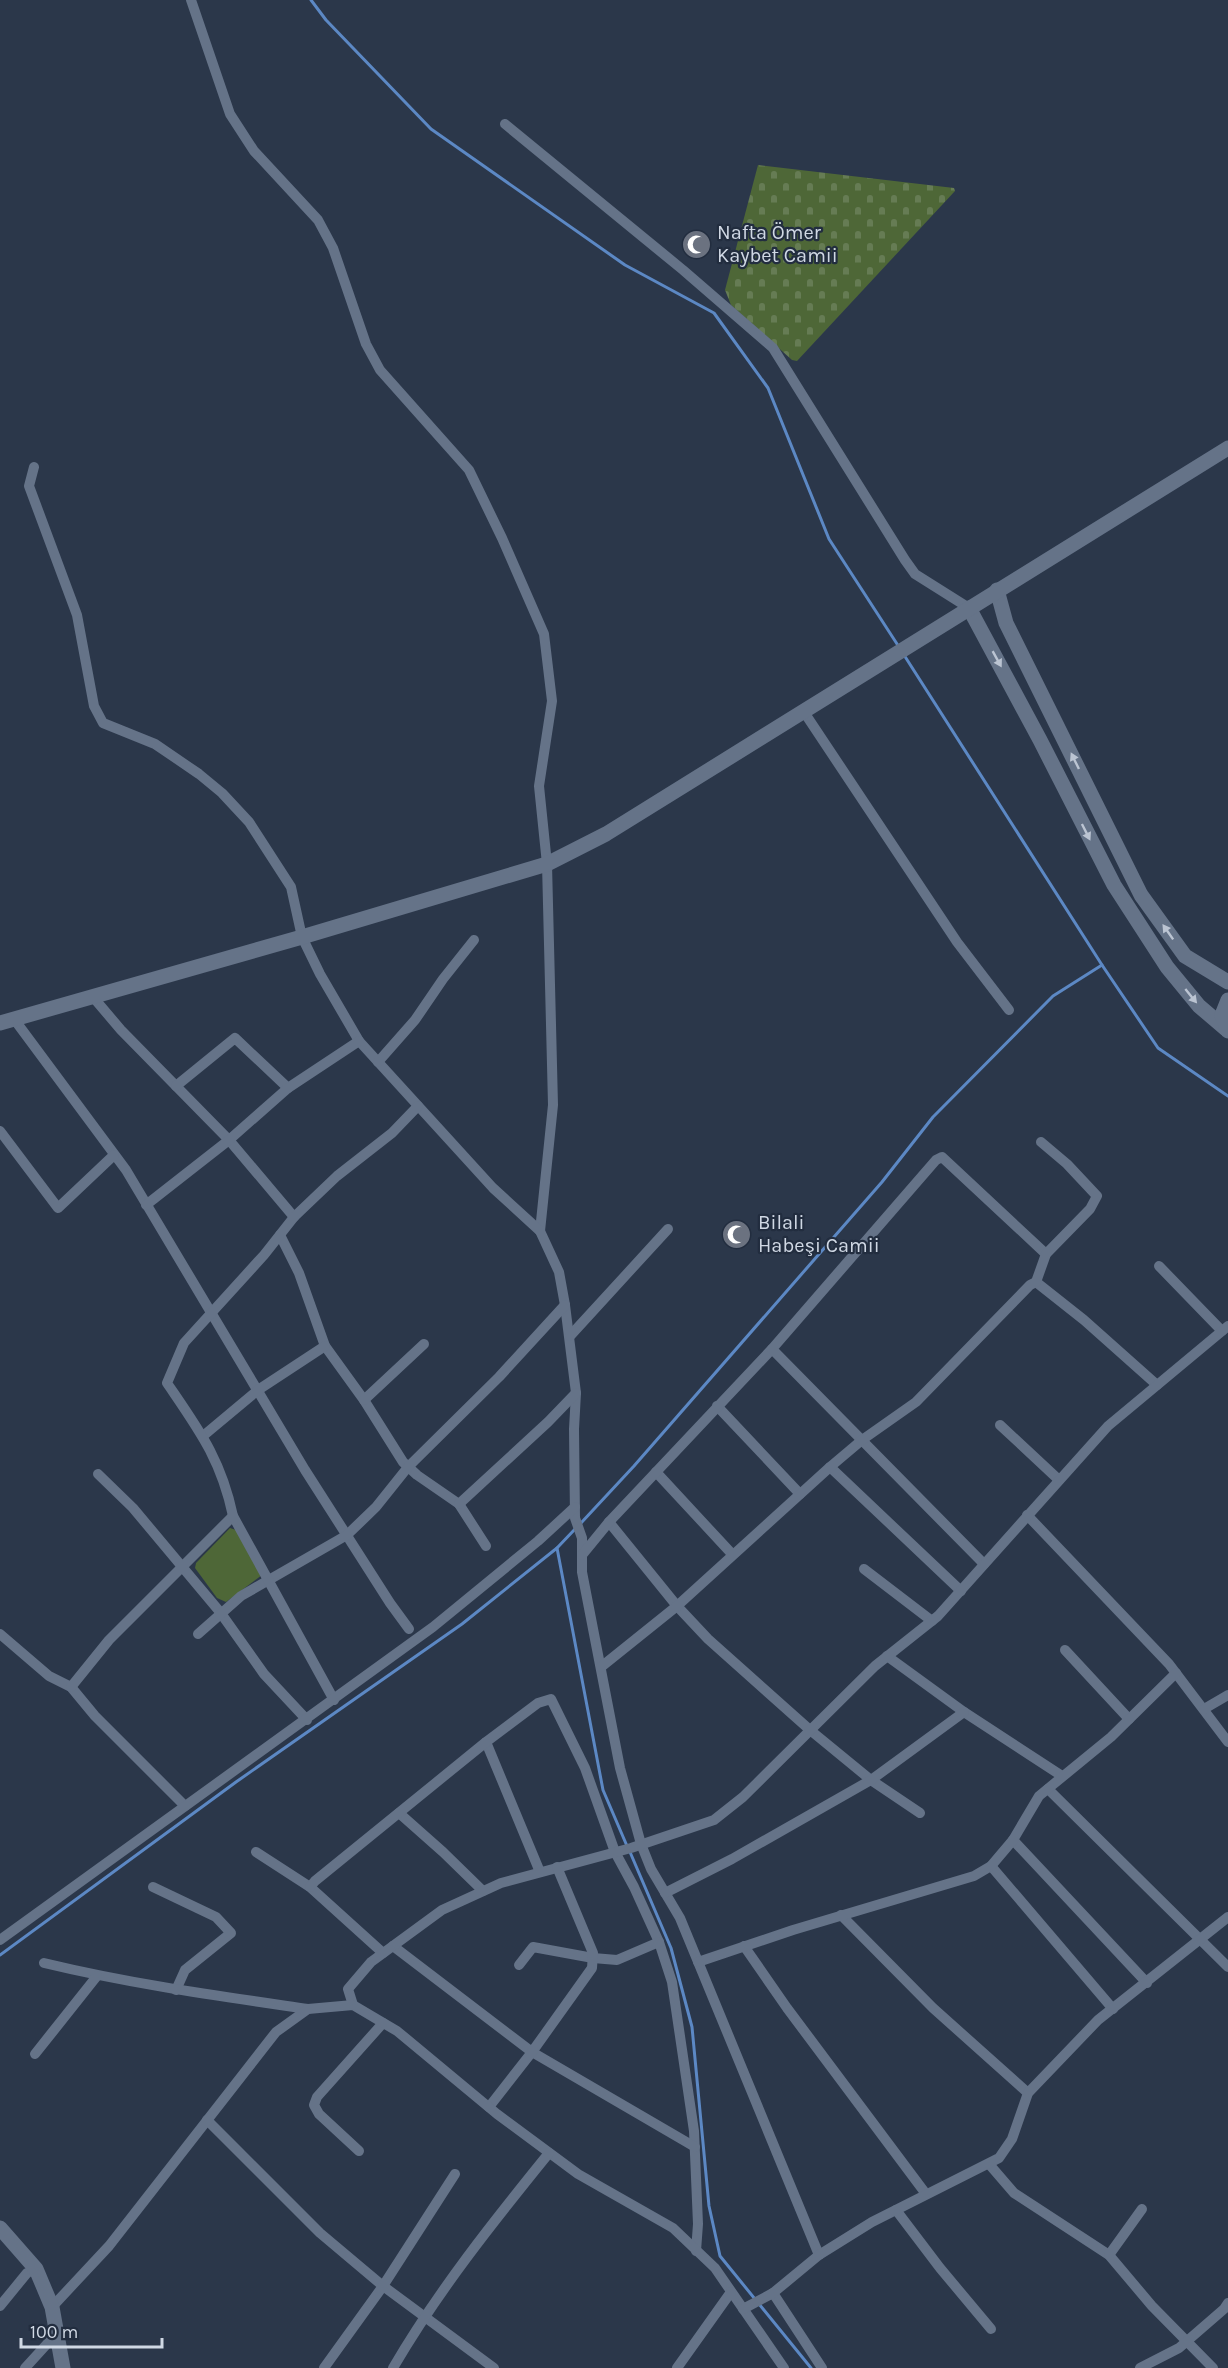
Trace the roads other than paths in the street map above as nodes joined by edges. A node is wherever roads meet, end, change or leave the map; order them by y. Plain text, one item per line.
1 (191, 0) edge
2 (505, 124) dead end
3 (1228, 448) edge
4 (34, 467) dead end
5 (997, 590) junction
6 (969, 608) junction
7 (804, 712) junction
8 (547, 864) junction
9 (302, 937) junction
10 (474, 940) dead end
11 (1228, 982) edge
12 (93, 996) junction
13 (1228, 1000) edge
14 (1009, 1010) dead end
15 (7, 1021) edge
16 (1227, 1030) edge
17 (359, 1041) junction
18 (378, 1062) junction
19 (176, 1086) junction
20 (288, 1088) junction
21 (418, 1106) junction
22 (0, 1131) edge
23 (229, 1140) junction
24 (1041, 1142) dead end
25 (114, 1155) junction
26 (146, 1205) junction
27 (294, 1216) junction
28 (668, 1229) dead end
29 (540, 1231) junction
30 (280, 1235) junction
31 (1046, 1254) junction
32 (1159, 1266) dead end
33 (1036, 1282) junction
34 (565, 1305) junction
35 (210, 1313) junction
36 (1225, 1329) edge
37 (570, 1336) junction
38 (424, 1344) dead end
39 (324, 1346) junction
40 (772, 1349) junction
41 (1157, 1385) junction
42 (258, 1390) junction
43 (576, 1393) junction
44 (364, 1400) junction
45 (717, 1406) junction
46 (1000, 1425) dead end
47 (203, 1436) junction
48 (862, 1440) junction
49 (408, 1467) junction
50 (830, 1467) junction
51 (656, 1472) junction
52 (99, 1474) dead end
53 (1059, 1480) junction
54 (800, 1494) junction
55 (459, 1504) junction
56 (575, 1512) junction
57 (1027, 1515) junction
58 (233, 1516) junction
59 (609, 1522) junction
60 (347, 1535) junction
61 (486, 1546) dead end
62 (732, 1554) junction
63 (582, 1555) junction
64 (984, 1564) junction
65 (182, 1566) junction
66 (864, 1569) dead end
67 (268, 1578) junction
68 (960, 1591) junction
69 (677, 1605) junction
70 (220, 1612) junction
71 (932, 1621) junction
72 (409, 1629) dead end
73 (0, 1634) edge
74 (198, 1634) dead end
75 (1065, 1650) dead end
76 (887, 1656) junction
77 (601, 1667) junction
78 (1176, 1673) junction
79 (70, 1687) junction
80 (1228, 1695) edge
81 (334, 1700) junction
82 (1204, 1709) junction
83 (964, 1712) junction
84 (1130, 1719) junction
85 (307, 1720) junction
86 (810, 1730) junction
87 (486, 1742) junction
88 (1228, 1742) edge
89 (1062, 1776) junction
90 (871, 1780) junction
91 (1048, 1789) junction
92 (185, 1806) junction
93 (399, 1813) junction
94 (920, 1813) dead end
95 (1013, 1840) junction
96 (628, 1848) junction
97 (256, 1852) dead end
98 (991, 1866) junction
99 (557, 1867) junction
100 (540, 1872) junction
101 (153, 1887) dead end
102 (310, 1887) junction
103 (483, 1891) junction
104 (665, 1893) junction
105 (841, 1915) junction
106 (1228, 1917) edge
107 (1202, 1939) junction
108 (0, 1940) edge
109 (658, 1942) junction
110 (393, 1946) junction
111 (744, 1946) junction
112 (383, 1953) junction
113 (593, 1958) junction
114 (698, 1962) junction
115 (44, 1963) dead end
116 (519, 1965) dead end
117 (1228, 1967) edge
118 (97, 1976) junction
119 (1147, 1983) junction
120 (176, 1990) junction
121 (353, 2005) junction
122 (308, 2009) junction
123 (1113, 2009) junction
124 (383, 2023) junction
125 (532, 2052) junction
126 (35, 2054) dead end
127 (1028, 2093) junction
128 (489, 2108) junction
129 (207, 2120) junction
130 (695, 2147) junction
131 (359, 2151) dead end
132 (549, 2152) junction
133 (989, 2164) junction
134 (455, 2174) dead end
135 (926, 2194) junction
136 (1142, 2209) dead end
137 (896, 2210) junction
138 (0, 2228) edge
139 (696, 2251) junction
140 (819, 2255) junction
141 (1109, 2255) junction
142 (36, 2269) junction
143 (383, 2286) junction
144 (731, 2292) junction
145 (770, 2295) junction
146 (1228, 2303) edge
147 (0, 2306) edge
148 (52, 2307) junction
149 (745, 2308) junction
150 (424, 2316) junction
151 (991, 2329) dead end
152 (57, 2333) junction
153 (1186, 2341) junction
154 (488, 2366) edge
155 (25, 2368) edge
156 (63, 2368) edge
157 (324, 2368) edge
158 (393, 2368) edge
159 (677, 2368) edge
160 (784, 2368) edge
161 (822, 2368) edge
162 (1140, 2368) edge
163 (1213, 2368) edge

1 - 8 street
2 - 6 street
3 - 5 main road
4 - 9 street
5 - 6 main road
11 -> 5 main road
6 - 7 main road
6 -> 16 main road
7 - 8 main road
7 - 14 street
8 - 9 main road
8 - 29 street
9 - 12 main road
9 - 17 street
10 - 18 street
12 - 15 main road
12 - 19 street
13 - 16 main road
15 - 25 street
17 - 18 street
17 - 20 street
18 - 21 street
19 - 20 street
19 - 23 street
20 - 23 street
21 - 27 street
21 - 29 street
22 - 25 street
23 - 26 street
23 - 27 street
24 - 31 street
25 - 26 street
26 - 35 street
27 - 30 street
28 - 37 street
29 - 34 street
30 - 35 street
30 - 39 street
31 - 33 street
31 - 40 street
32 - 36 street
33 - 41 street
33 - 48 street
34 - 37 street
34 - 49 street
35 - 42 street
35 - 47 street
36 - 41 street
37 - 43 street
38 - 44 street
39 - 42 street
39 - 44 street
40 - 45 street
40 - 48 street
41 - 53 street
42 - 47 street
42 - 60 street
43 - 55 street
43 - 56 street
44 - 49 street
45 - 51 street
45 - 54 street
46 - 53 street
47 - 58 street
48 - 50 street
48 - 64 street
49 - 55 street
49 - 60 street
50 - 54 street
50 - 68 street
51 - 59 street
51 - 62 street
52 - 65 street
53 - 57 street
54 - 62 street
55 - 61 street
56 - 63 street
56 - 81 street
57 - 64 street
57 - 78 street
58 - 65 street
58 - 67 street
59 - 63 street
59 - 69 street
60 - 67 street
60 - 72 street
62 - 69 street
63 - 77 street
64 - 68 street
65 - 70 street
65 - 79 street
66 - 71 street
67 - 70 street
67 - 81 street
68 - 71 street
69 - 77 street
69 - 86 street
70 - 74 street
70 - 85 street
71 - 76 street
73 - 79 street
75 - 84 street
76 - 83 street
76 - 86 street
77 - 96 street
78 - 82 street
78 - 84 street
79 - 92 street
80 - 82 street
81 - 85 street
82 - 88 street
83 - 89 street
83 - 90 street
84 - 89 street
85 - 92 street
86 - 90 street
86 - 96 street
87 - 93 street
87 - 96 street
87 - 100 street
89 - 91 street
90 - 94 street
90 - 104 street
91 - 95 street
91 - 107 street
92 - 108 street
93 - 102 street
93 - 103 street
95 - 98 street
95 - 119 street
96 - 99 street
96 - 104 street
96 - 109 street
97 - 102 street
98 - 105 street
98 - 123 street
99 - 100 street
99 - 113 street
100 - 103 street
101 - 120 street
102 - 112 street
103 - 110 street
104 - 114 street
105 - 111 street
105 - 127 street
106 - 107 street
107 - 117 street
107 - 119 street
109 - 113 street
109 - 130 street
110 - 112 street
110 - 125 street
111 - 114 street
111 - 135 street
112 - 121 street
113 - 116 street
113 - 125 street
114 - 140 street
115 - 118 street
118 - 120 street
118 - 126 street
119 - 123 street
120 - 122 street
121 - 122 street
121 - 124 street
122 - 129 street
123 - 127 street
124 - 128 street
124 - 131 street
125 - 128 street
125 - 130 street
127 - 133 street
128 - 132 street
129 - 143 street
129 - 148 street
130 - 139 street
132 - 139 street
132 - 150 street
133 - 135 street
133 - 141 street
134 - 143 street
135 - 137 street
136 - 141 street
137 - 140 street
137 - 151 street
138 - 142 main road
139 - 144 street
140 - 145 street
141 - 153 street
142 - 147 street
142 - 148 main road
143 - 150 street
143 - 157 street
144 - 149 street
144 - 159 street
145 - 149 street
145 - 161 street
146 - 153 street
148 - 152 main road
149 - 160 street
150 - 154 street
150 - 158 street
152 - 155 street
152 - 156 main road
153 - 162 street
153 - 163 street

